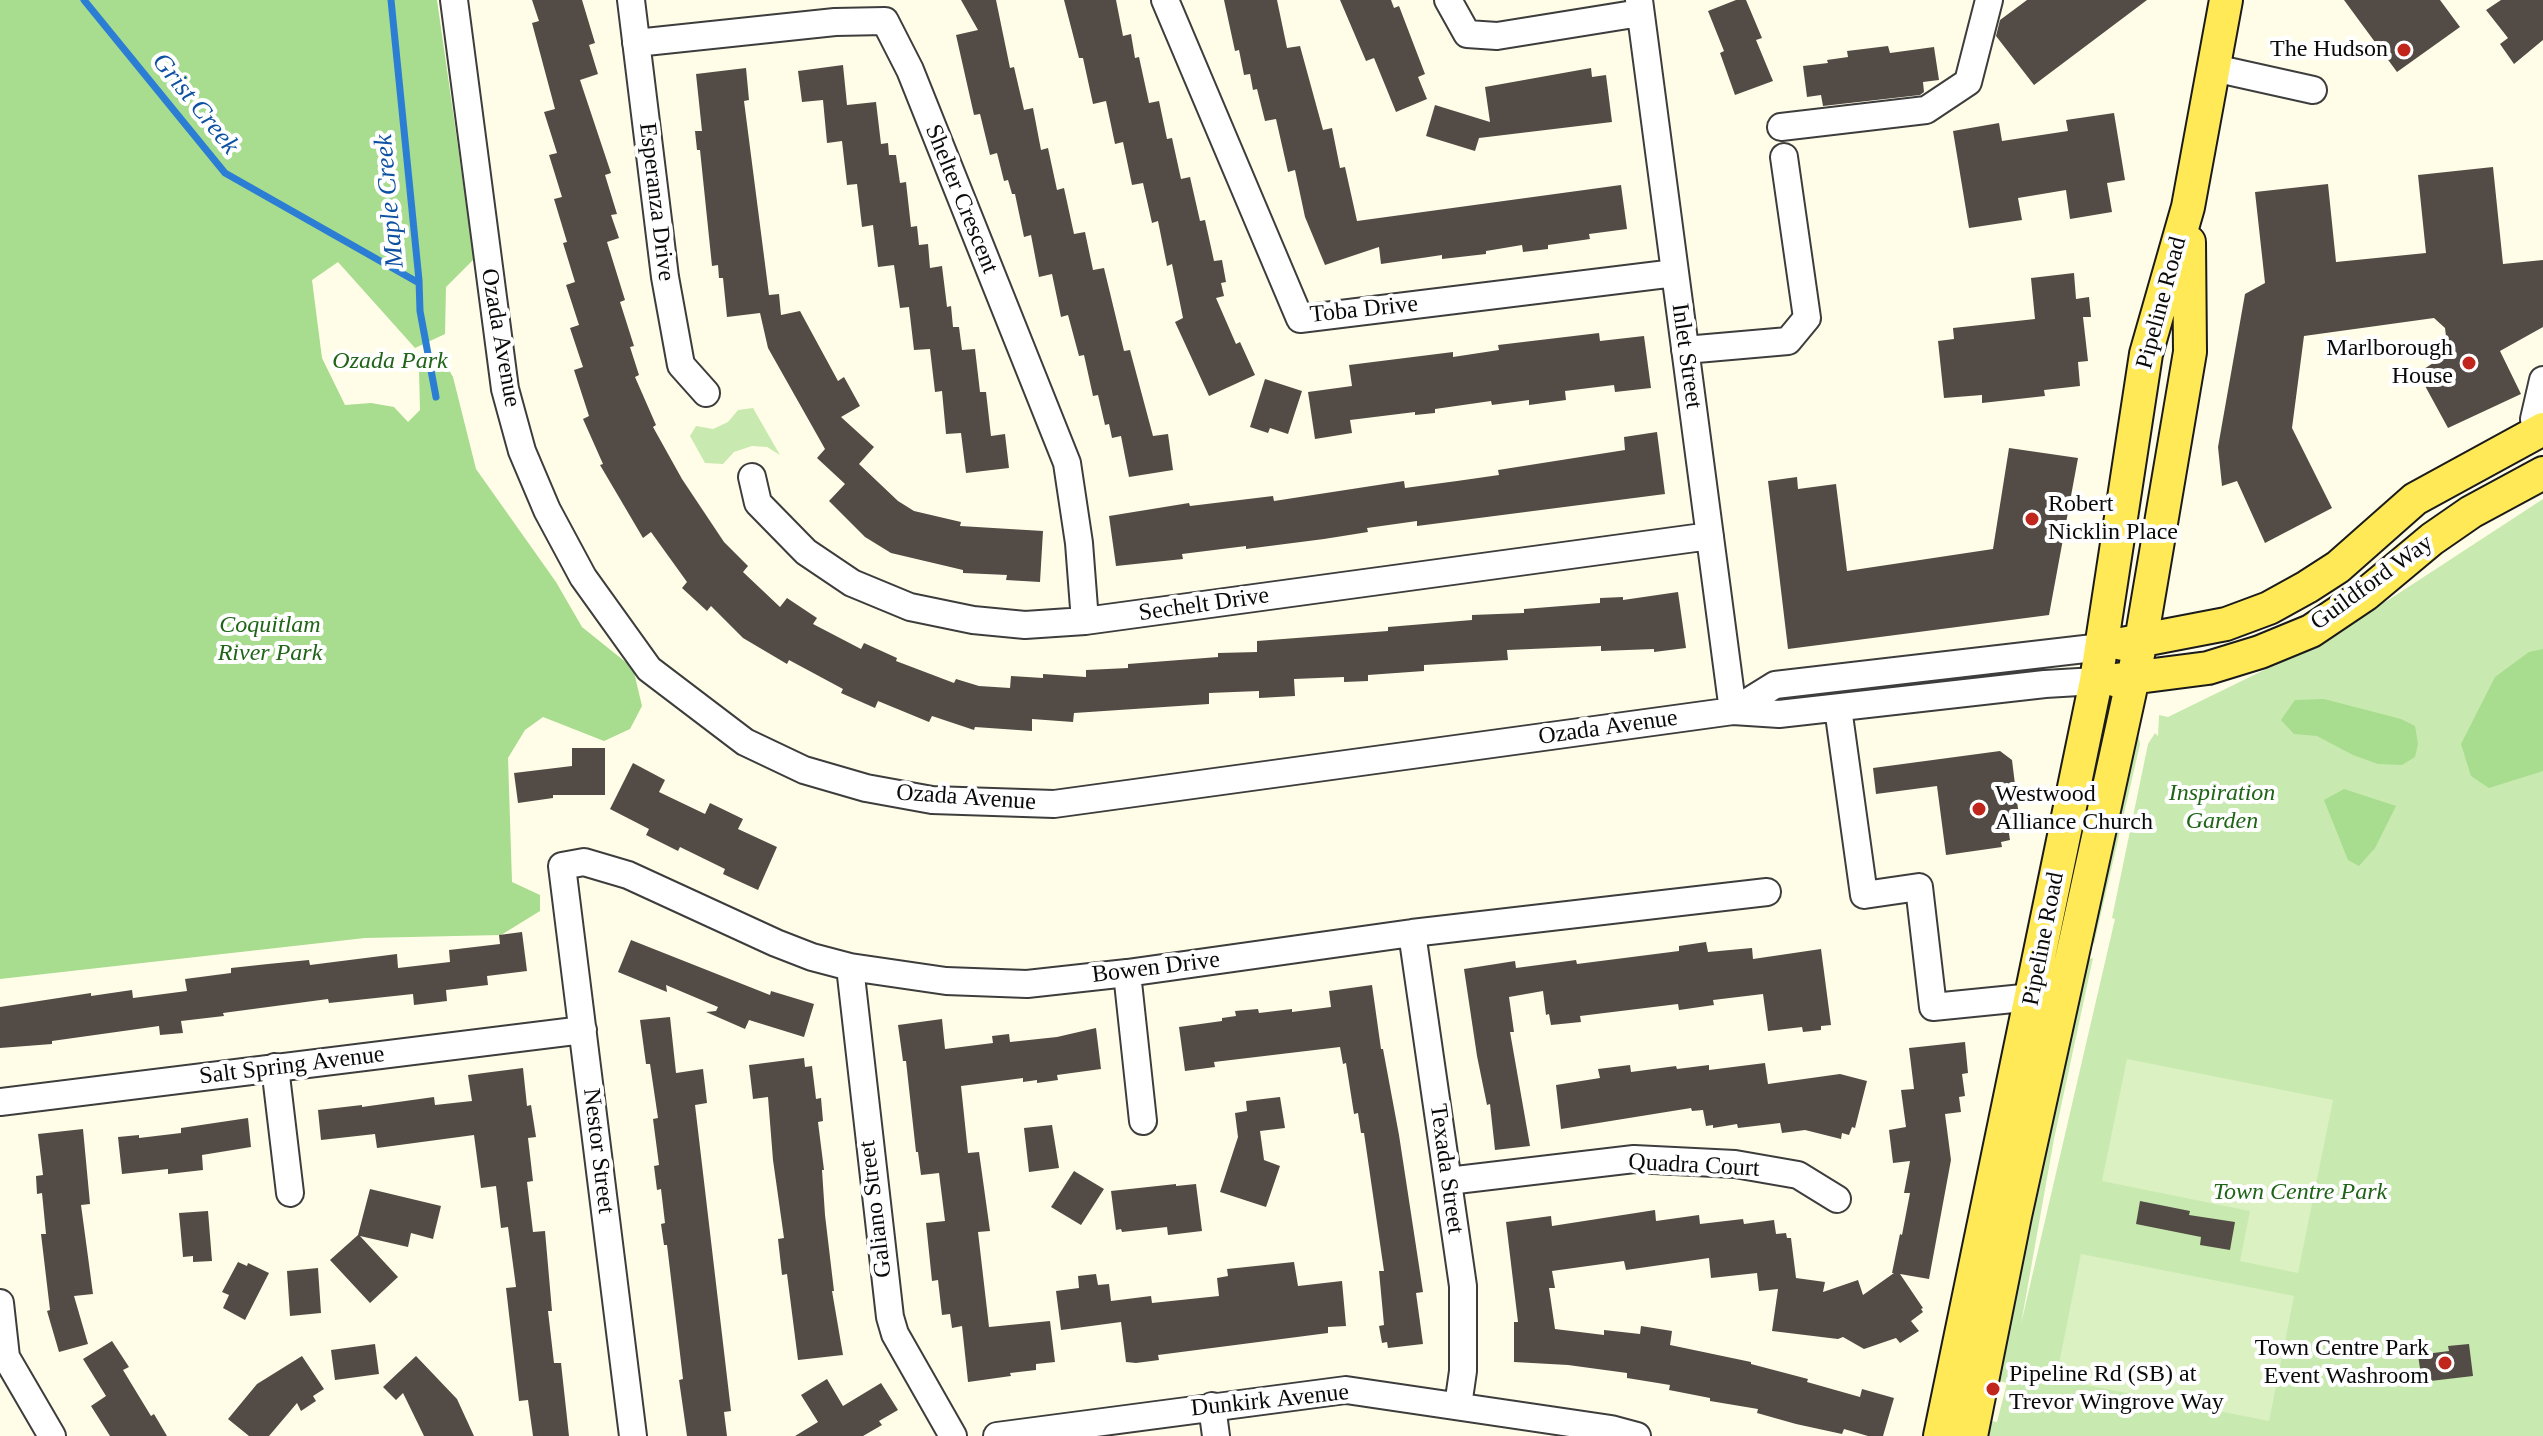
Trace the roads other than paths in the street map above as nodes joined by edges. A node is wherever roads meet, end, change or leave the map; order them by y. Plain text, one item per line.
1 (454, 0) edge
2 (631, 0) edge
3 (1165, 0) edge
4 (1448, 0) edge
5 (1989, 0) edge
6 (2226, 0) edge
7 (1640, 7) edge
8 (636, 43) junction
9 (2214, 68) junction
10 (2313, 90) dead end
11 (1781, 127) dead end
12 (1784, 157) dead end
13 (2188, 207) junction
14 (1675, 273) junction
15 (1685, 350) junction
16 (2543, 380) edge
17 (706, 393) dead end
18 (2540, 430) edge
19 (2543, 473) edge
20 (752, 477) dead end
21 (1710, 536) junction
22 (1085, 621) junction
23 (2141, 641) junction
24 (2102, 647) junction
25 (2133, 679) junction
26 (2096, 681) junction
27 (1838, 708) junction
28 (1733, 711) junction
29 (562, 866) joint
30 (1767, 892) dead end
31 (1412, 933) junction
32 (850, 967) junction
33 (1127, 973) junction
34 (2033, 997) junction
35 (583, 1030) junction
36 (275, 1067) junction
37 (0, 1102) edge
38 (1143, 1121) dead end
39 (1448, 1181) junction
40 (290, 1193) dead end
41 (1837, 1199) dead end
42 (0, 1303) edge
43 (3, 1358) edge
44 (1212, 1406) junction
45 (1458, 1406) junction
46 (52, 1436) edge
47 (633, 1436) edge
48 (953, 1436) edge
49 (997, 1436) edge
50 (1216, 1436) edge
51 (1637, 1436) edge
52 (1940, 1436) edge
53 (1971, 1436) edge

1 - 28 street, Ozada Avenue
2 - 8 street, Esperanza Drive
3 - 14 street, Toba Drive
4 - 7 street
5 - 11 street
6 - 9 main road, Pipeline Road
7 - 14 street, Inlet Street
8 - 17 street, Esperanza Drive
8 - 22 street, Shelter Crescent
9 - 10 street
9 - 13 main road, Pipeline Road
12 - 15 street
13 - 23 main road, Pipeline Road
13 - 24 main road, Pipeline Road
14 - 15 street, Inlet Street
15 - 21 street, Inlet Street
16 - 18 street
18 - 23 main road, Guildford Way
19 - 25 main road, Guildford Way
20 - 22 street, Sechelt Drive
21 - 22 street, Sechelt Drive
21 - 28 street, Inlet Street
23 - 24 main road, Guildford Way
23 - 25 main road, Pipeline Road
24 - 26 main road, Pipeline Road
24 - 28 street, Ozada Avenue
25 - 26 main road, Guildford Way
25 - 53 main road, Pipeline Road
26 - 27 street, Ozada Avenue
26 - 34 main road, Pipeline Road
27 - 28 street, Ozada Avenue
27 - 34 street
29 - 32 street, Bowen Drive
29 - 35 street, Nestor Street
30 - 31 street, Bowen Drive
31 - 33 street, Bowen Drive
31 - 39 street, Texada Street
32 - 33 street, Bowen Drive
32 - 48 street, Galiano Street
33 - 38 street
34 - 52 main road, Pipeline Road
35 - 36 street, Salt Spring Avenue
35 - 47 street, Nestor Street
36 - 37 street, Salt Spring Avenue
36 - 40 street
39 - 41 street, Quadra Court
39 - 45 street, Texada Street
42 - 43 street
43 - 46 street
44 - 45 street, Dunkirk Avenue
44 - 49 street, Dunkirk Avenue
44 - 50 street
45 - 51 street, Dunkirk Avenue

